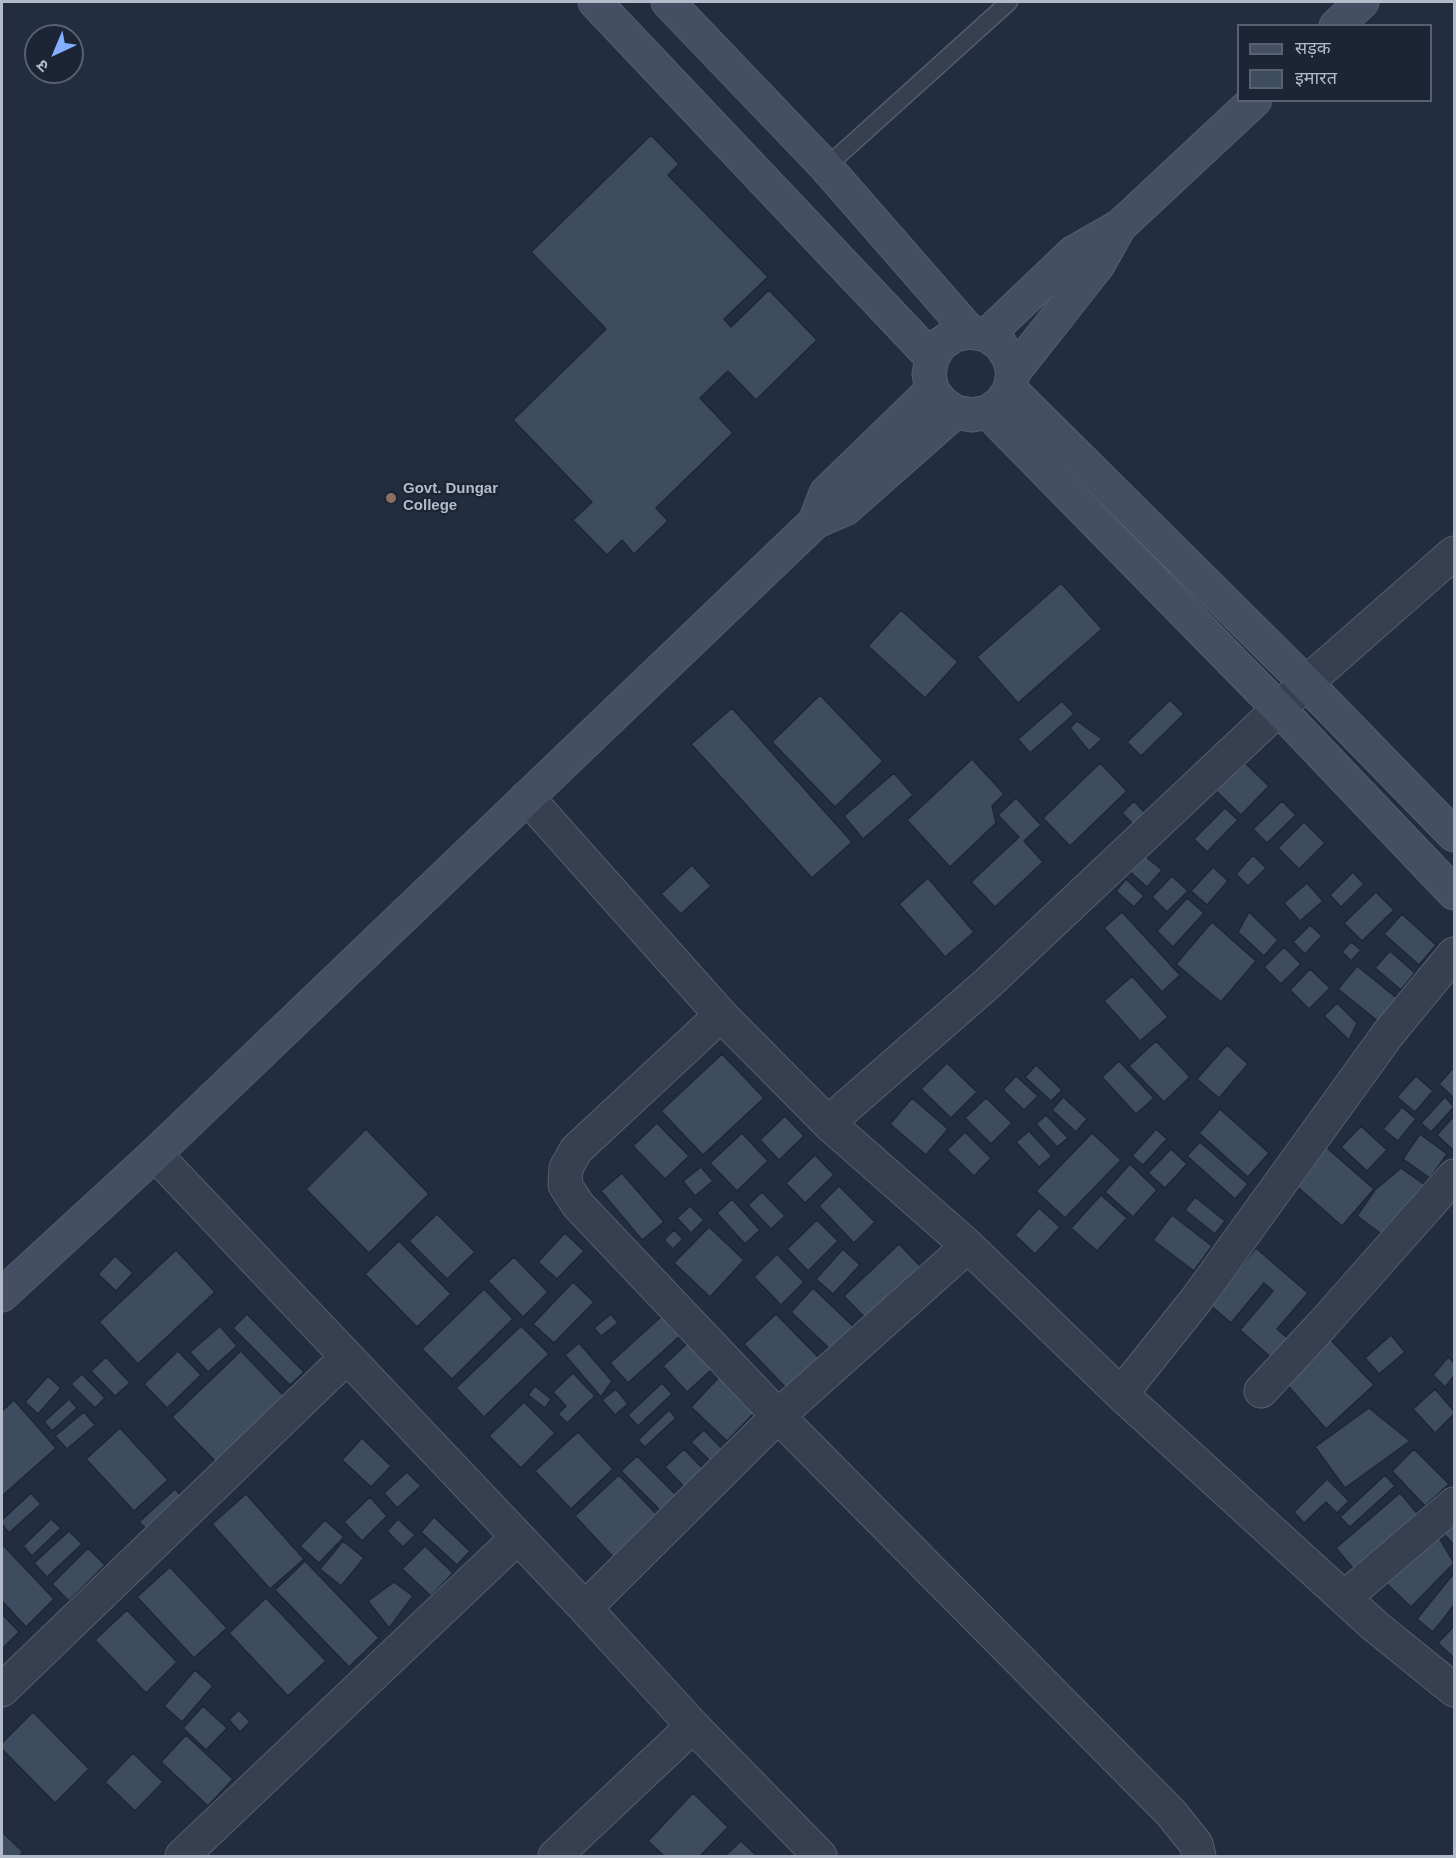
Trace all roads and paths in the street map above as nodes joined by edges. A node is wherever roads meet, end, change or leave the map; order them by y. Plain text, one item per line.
1 (595, 2) edge
2 (668, 2) edge
3 (1009, 2) edge
4 (1362, 2) edge
5 (1338, 24) edge
6 (1253, 102) edge
7 (826, 167) junction
8 (1120, 226) junction
9 (978, 333) junction
10 (940, 387) junction
11 (1003, 392) junction
12 (1455, 553) edge
13 (1306, 682) junction
14 (1279, 709) junction
15 (527, 797) junction
16 (1455, 835) edge
17 (1455, 893) edge
18 (1455, 954) edge
19 (721, 1015) junction
20 (828, 1123) junction
21 (155, 1154) junction
22 (1455, 1176) edge
23 (968, 1246) junction
24 (2, 1295) edge
25 (347, 1357) junction
26 (1261, 1391) dead end
27 (1121, 1394) junction
28 (778, 1416) junction
29 (1455, 1504) edge
30 (518, 1538) junction
31 (1344, 1598) junction
32 (585, 1608) junction
33 (2, 1690) edge
34 (1455, 1690) edge
35 (693, 1726) junction
36 (182, 1857) edge
37 (555, 1857) edge
38 (820, 1857) edge
39 (1199, 1857) edge

1 - 10 street
2 - 7 street
3 - 7 lane
4 - 5 street
6 - 8 street
7 - 9 street
8 - 9 street
8 - 11 street
9 - 10 street
9 - 11 street
10 - 11 street
10 - 15 street
11 - 13 street
11 - 14 street
12 - 13 street
13 - 14 street
13 - 16 street
14 - 17 street
14 - 20 street
15 - 19 street
15 - 21 street
18 - 27 street
19 - 20 street
19 - 28 street
20 - 23 street
21 - 24 street
21 - 25 street
22 - 26 street
23 - 27 street
23 - 28 street
25 - 30 street
25 - 33 street
27 - 31 street
28 - 32 street
28 - 39 street
29 - 31 street
30 - 32 street
30 - 36 street
31 - 34 street
32 - 35 street
35 - 37 street
35 - 38 street

